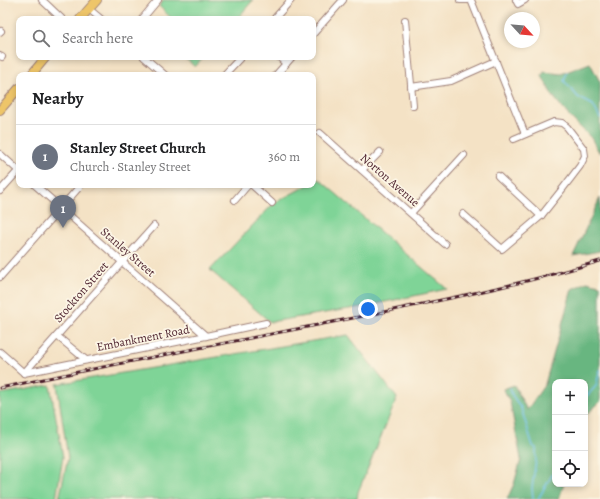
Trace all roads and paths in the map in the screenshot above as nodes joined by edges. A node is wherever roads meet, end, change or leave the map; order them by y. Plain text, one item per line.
1 (42, 0) edge
2 (97, 0) edge
3 (158, 0) edge
4 (291, 0) edge
5 (343, 0) edge
6 (460, 0) edge
7 (470, 0) edge
8 (516, 0) edge
9 (525, 0) edge
10 (89, 9) junction
11 (59, 16) edge
12 (83, 16) edge
13 (97, 16) edge
14 (145, 16) edge
15 (277, 16) edge
16 (405, 20) dead end
17 (316, 31) edge
18 (44, 60) edge
19 (148, 60) edge
20 (237, 60) edge
21 (282, 60) edge
22 (289, 60) edge
23 (496, 61) junction
24 (286, 64) junction
25 (34, 72) edge
26 (162, 72) edge
27 (227, 72) edge
28 (279, 72) edge
29 (411, 87) junction
30 (16, 91) edge
31 (413, 106) dead end
32 (0, 110) edge
33 (320, 133) dead end
34 (525, 134) junction
35 (514, 139) dead end
36 (380, 152) dead end
37 (0, 154) edge
38 (464, 155) dead end
39 (16, 167) edge
40 (362, 170) junction
41 (16, 173) edge
42 (498, 176) dead end
43 (39, 188) edge
44 (79, 188) edge
45 (245, 188) edge
46 (256, 188) edge
47 (0, 191) edge
48 (235, 200) dead end
49 (272, 202) dead end
50 (62, 208) junction
51 (411, 213) junction
52 (463, 214) dead end
53 (541, 216) junction
54 (154, 226) dead end
55 (445, 244) dead end
56 (122, 262) junction
57 (0, 277) edge
58 (266, 323) dead end
59 (57, 336) junction
60 (206, 336) junction
61 (0, 352) edge
62 (86, 360) junction
63 (24, 373) junction

1 - 11 street
2 - 10 main road
3 - 14 street
4 - 15 street
5 - 17 street
6 - 7 street
7 - 23 street
8 - 9 street
10 - 12 main road
10 - 13 street
16 - 29 street
18 - 25 main road
19 - 26 street
20 - 27 street
21 - 24 street
22 - 24 street
23 - 29 street
23 - 34 street
24 - 28 street
29 - 31 street
30 - 32 main road
33 - 40 street, Norton Avenue
34 - 35 street
34 - 53 street
36 - 40 street
37 - 39 street
38 - 51 street
40 - 51 street, Norton Avenue
41 - 47 street
42 - 53 street
43 - 50 street, Stanley Street
44 - 50 street
45 - 48 street
46 - 49 street
50 - 56 street, Stanley Street
50 - 57 street
51 - 55 street, Norton Avenue
52 - 53 street
54 - 56 street, Stockton Street
56 - 59 street, Stockton Street
56 - 60 street, Stanley Street
58 - 60 street, Embankment Road
59 - 62 street
59 - 63 street, Stockton Street
60 - 62 street, Embankment Road
61 - 63 street
62 - 63 street, Embankment Road

